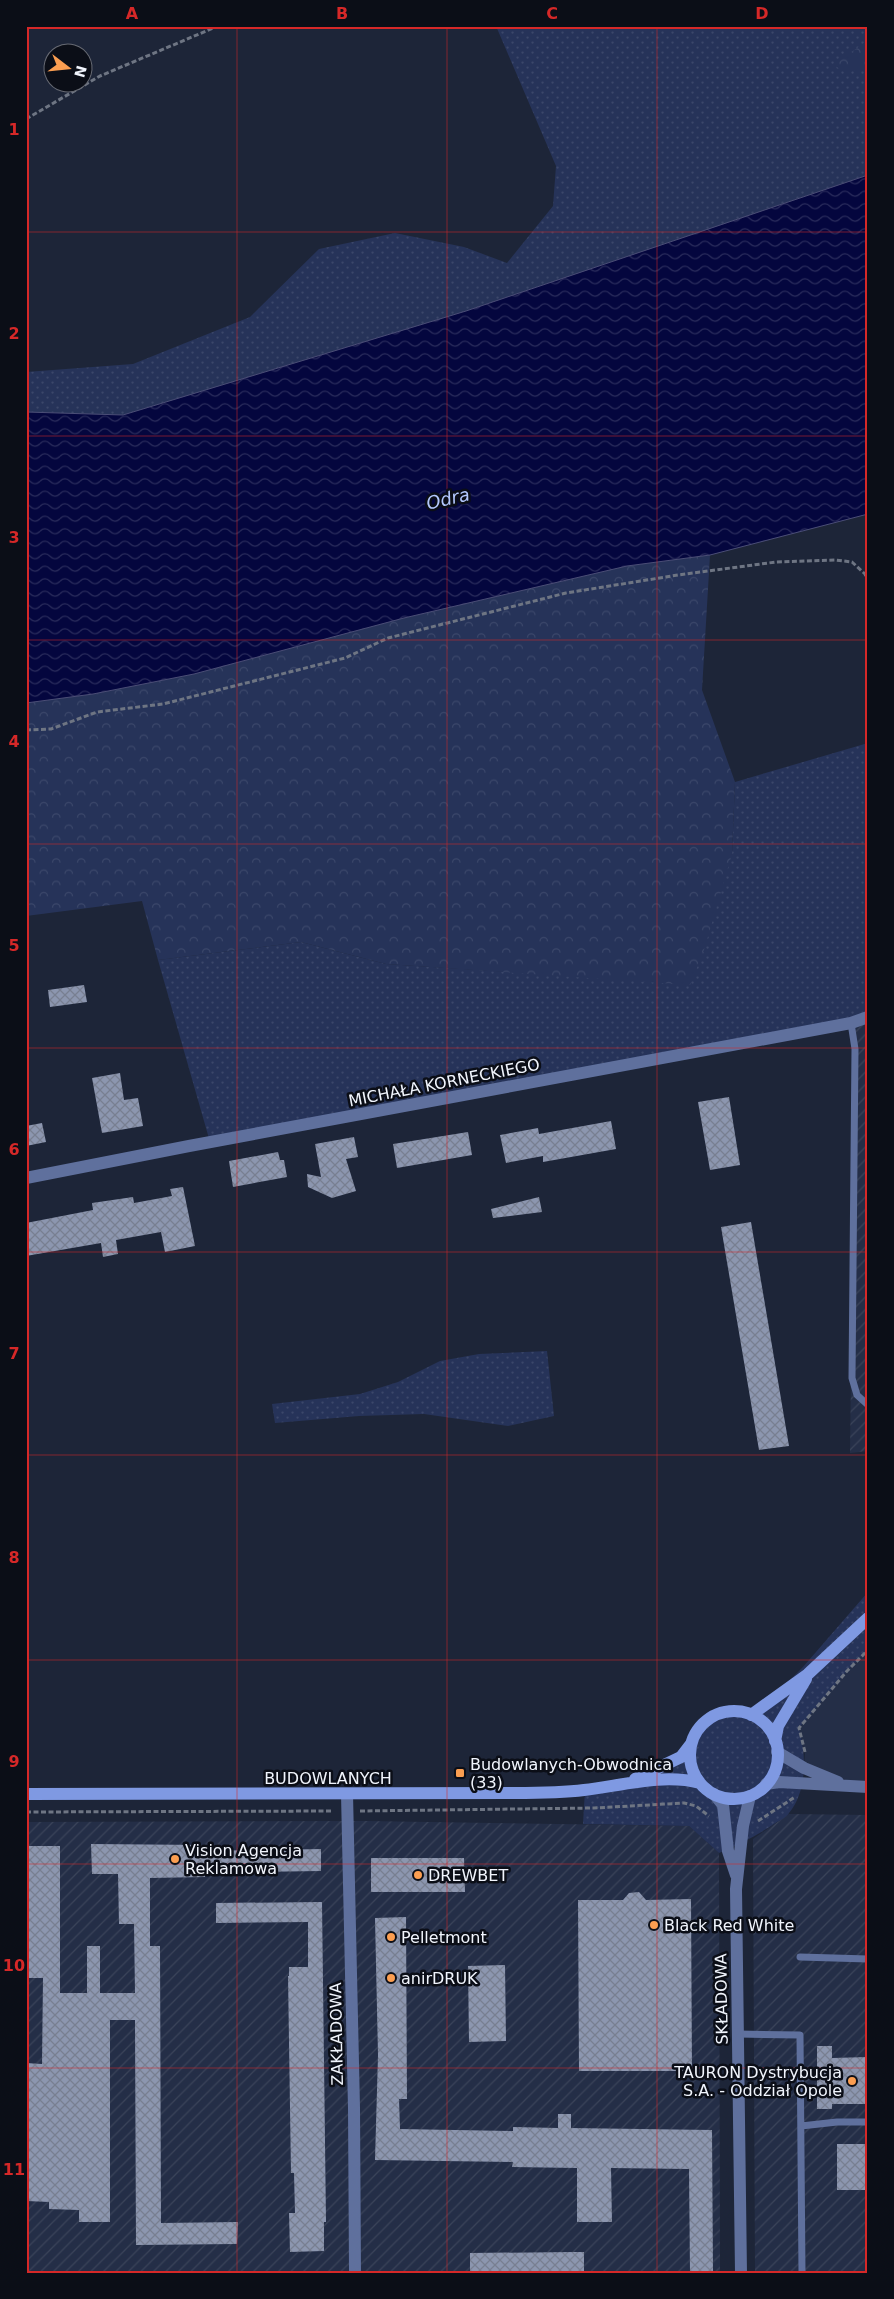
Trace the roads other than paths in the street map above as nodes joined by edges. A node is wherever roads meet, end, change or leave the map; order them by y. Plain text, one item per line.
1 (868, 1017) edge
2 (850, 1023) junction
3 (26, 1178) edge
4 (868, 1404) edge
5 (868, 1618) edge
6 (808, 1674) junction
7 (751, 1714) junction
8 (691, 1744) junction
9 (776, 1747) junction
10 (628, 1782) junction
11 (700, 1783) junction
12 (766, 1784) junction
13 (845, 1784) junction
14 (868, 1787) edge
15 (26, 1794) edge
16 (347, 1794) junction
17 (714, 1794) junction
18 (750, 1796) junction
19 (736, 1875) junction
20 (800, 1956) dead end
21 (868, 1959) edge
22 (738, 2034) junction
23 (868, 2122) edge
24 (801, 2126) junction
25 (354, 2273) edge
26 (741, 2273) edge
27 (802, 2273) edge

1 - 2 street, MICHAŁA KORNECKIEGO
2 - 3 street, MICHAŁA KORNECKIEGO
2 - 4 lane
5 - 6 main road
6 - 7 main road
6 - 9 main road
7 - 8 main road
7 - 9 main road
8 - 10 main road, BUDOWLANYCH
8 - 11 main road
9 - 12 main road
9 - 13 street
10 - 11 main road, BUDOWLANYCH
10 - 16 main road, BUDOWLANYCH
11 - 17 main road
12 - 13 street
12 - 18 main road
13 - 14 street
15 - 16 main road, BUDOWLANYCH
16 - 25 street, ZAKŁADOWA
17 - 18 main road
17 - 19 street, SKŁADOWA
18 - 19 street, SKŁADOWA
19 - 22 street, SKŁADOWA
20 - 21 lane
22 - 24 lane
22 - 26 street, SKŁADOWA
23 - 24 lane
24 - 27 lane

